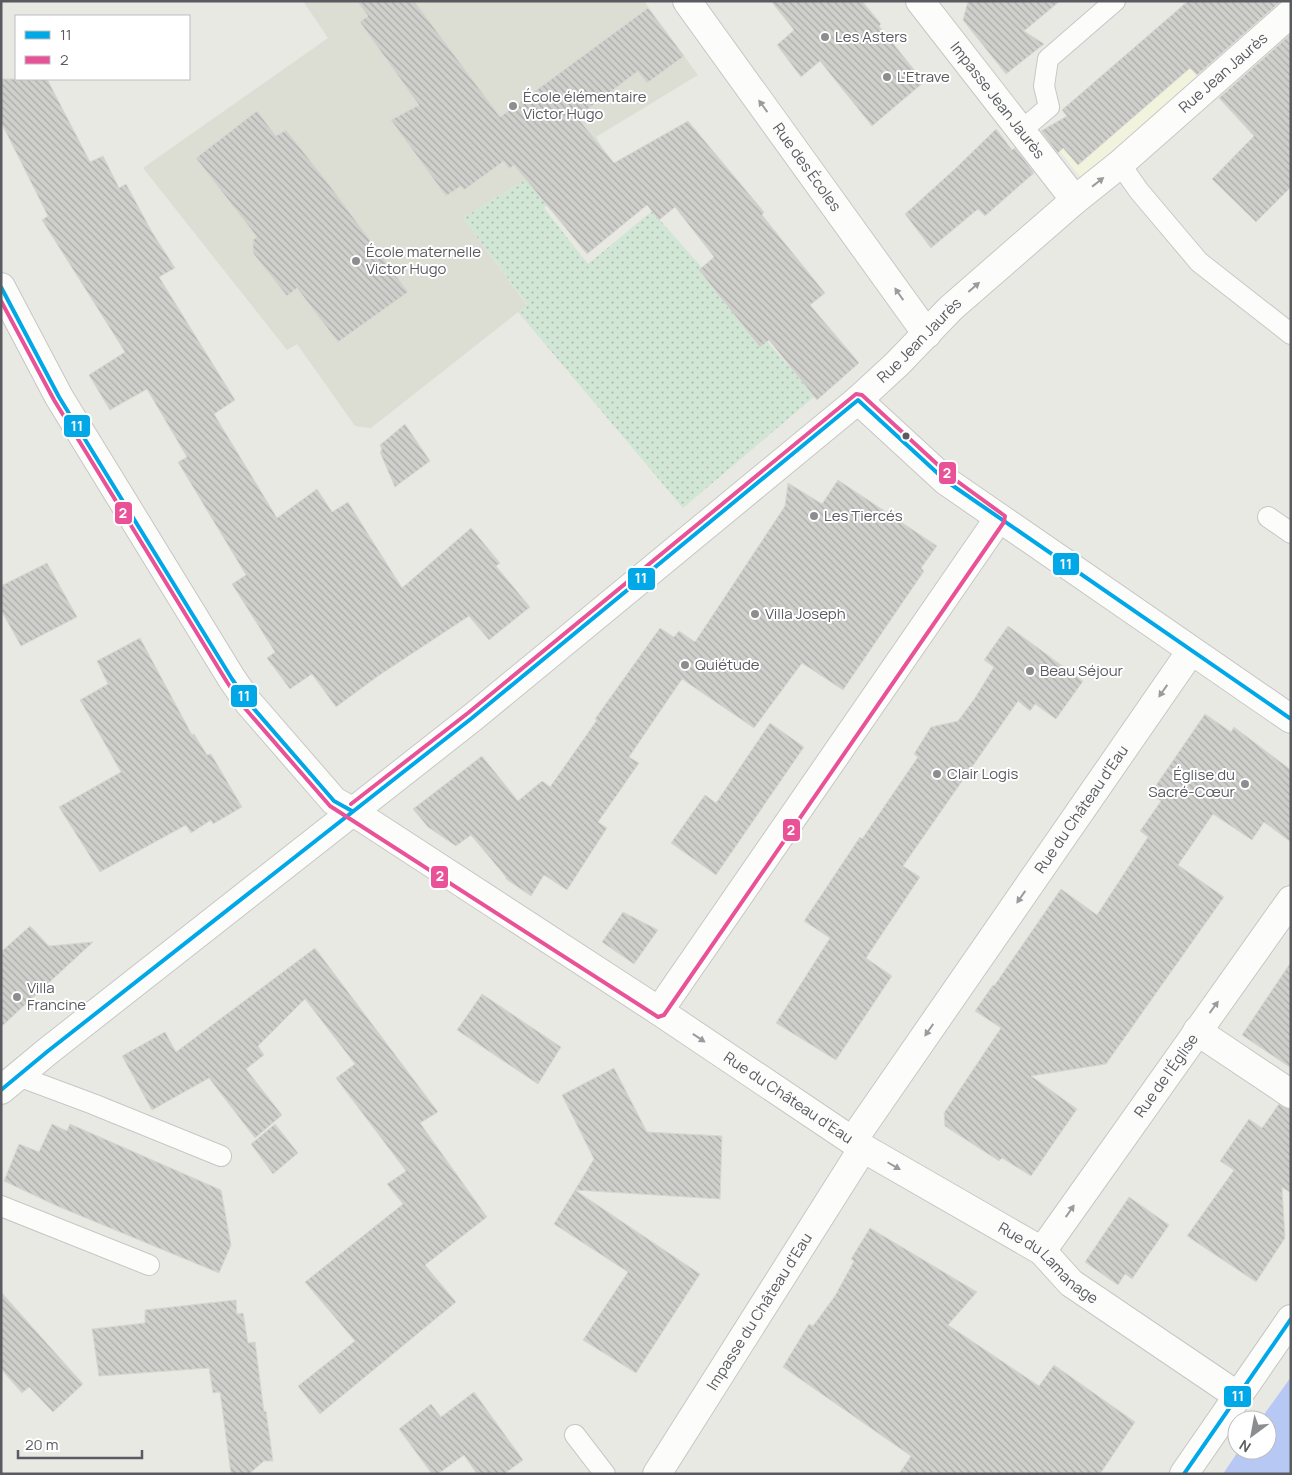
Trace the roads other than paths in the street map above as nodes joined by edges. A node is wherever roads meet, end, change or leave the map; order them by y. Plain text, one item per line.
1 (687, 1) edge
2 (920, 1) edge
3 (1115, 1) edge
4 (1291, 13) edge
5 (1022, 130) junction
6 (1120, 164) junction
7 (1075, 200) junction
8 (1, 287) edge
9 (927, 334) junction
10 (1291, 334) edge
11 (858, 400) junction
12 (1268, 517) dead end
13 (999, 518) junction
14 (1291, 533) edge
15 (1191, 651) junction
16 (1291, 720) edge
17 (352, 811) junction
18 (1291, 900) edge
19 (659, 1011) junction
20 (1197, 1031) junction
21 (10, 1083) edge
22 (1291, 1094) edge
23 (858, 1144) junction
24 (221, 1156) dead end
25 (1, 1206) edge
26 (1042, 1251) junction
27 (148, 1265) dead end
28 (1291, 1319) edge
29 (1238, 1396) junction
30 (575, 1435) dead end
31 (606, 1474) edge
32 (657, 1474) edge
33 (1184, 1474) edge

9 -> 1 street, Rue des Écoles
2 - 5 street, Impasse Jean Jaurès
3 - 5 lane
4 - 6 street, Rue Jean Jaurès
5 - 7 street, Impasse Jean Jaurès
7 -> 6 street, Rue Jean Jaurès
6 - 10 lane
9 -> 7 street, Rue Jean Jaurès
8 - 17 street, Rue du Château d'Eau
9 - 11 street, Rue Jean Jaurès
11 - 13 street
11 - 17 street, Rue Jean Jaurès
12 - 14 lane
13 - 15 street
13 - 19 street
15 - 16 street
15 -> 23 street, Rue du Château d'Eau
17 - 19 street, Rue du Château d'Eau
17 - 21 street, Rue Jean Jaurès
20 -> 18 street, Rue de l'Église
19 -> 23 street, Rue du Château d'Eau
20 - 22 street
26 -> 20 street, Rue de l'Église
21 - 24 lane
23 -> 26 street, Rue du Lamanage
23 - 32 street, Impasse du Château d'Eau
25 - 27 lane
26 - 29 street, Rue du Lamanage
28 - 29 street
29 - 33 street
30 - 31 lane

